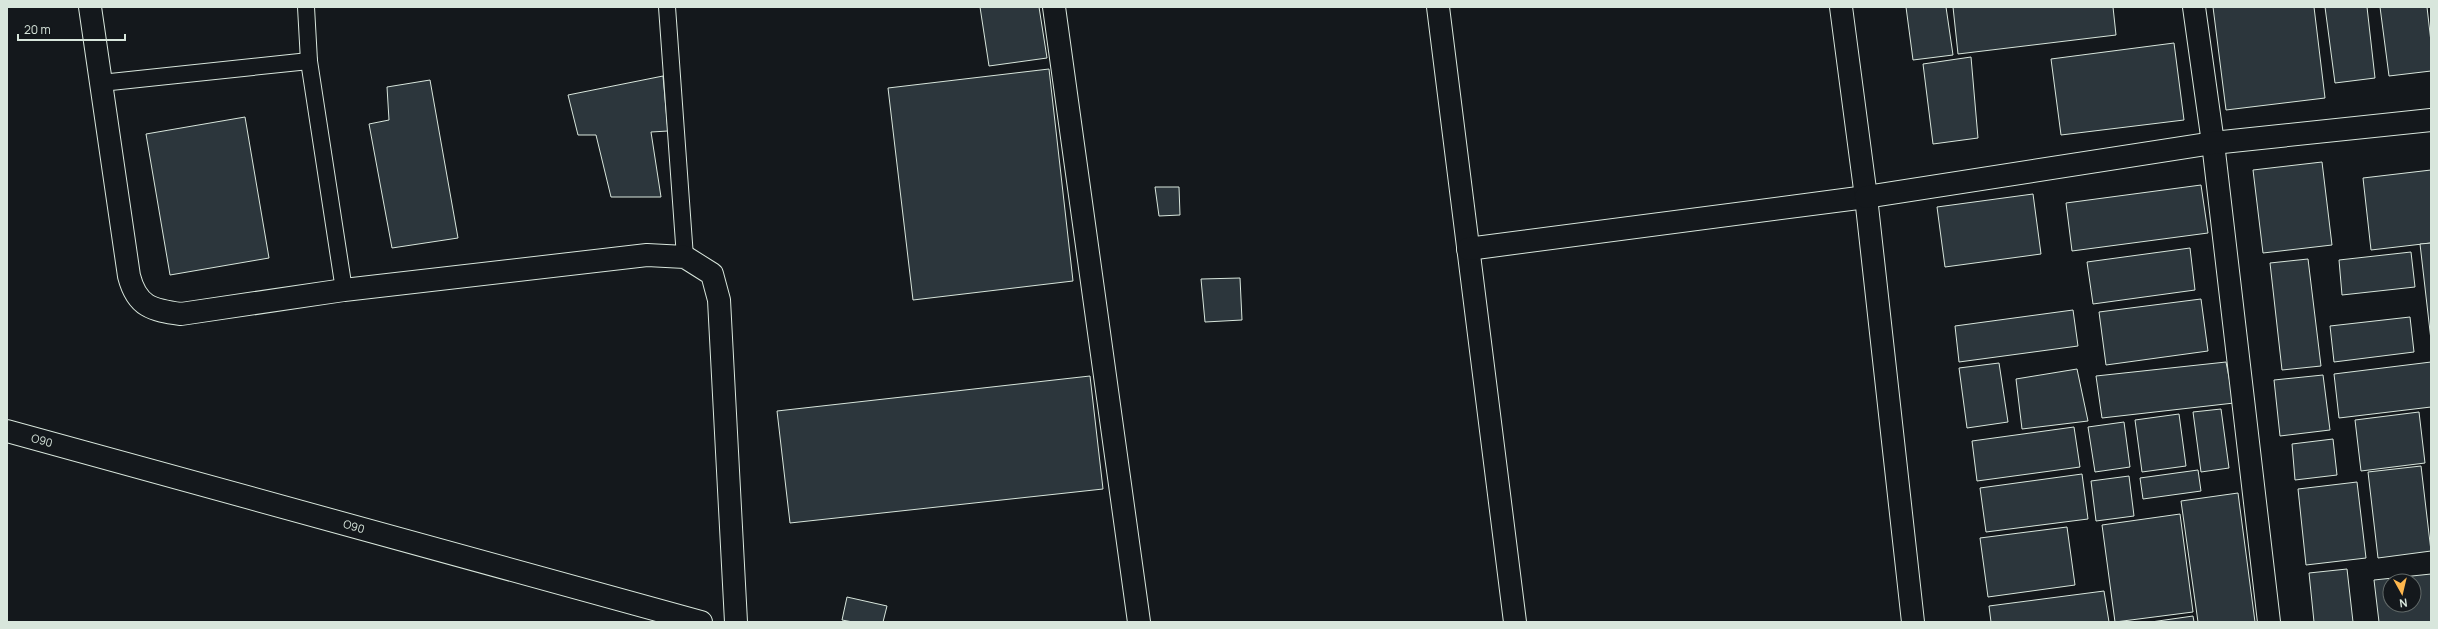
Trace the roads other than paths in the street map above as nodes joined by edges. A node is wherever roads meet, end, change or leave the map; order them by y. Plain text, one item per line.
1 (90, 7) edge
2 (306, 7) edge
3 (667, 7) edge
4 (1054, 7) edge
5 (1438, 7) edge
6 (1841, 7) edge
7 (2194, 7) edge
8 (309, 61) junction
9 (101, 83) junction
10 (2431, 120) edge
11 (2214, 143) junction
12 (1866, 197) junction
13 (1468, 249) junction
14 (685, 257) junction
15 (344, 290) junction
16 (7, 431) edge
17 (701, 622) edge
18 (736, 622) edge
19 (1139, 622) edge
20 (1515, 622) edge
21 (1913, 622) edge
22 (2269, 622) edge

1 - 9 street
2 - 8 lane
3 - 14 lane
4 - 19 street
5 - 13 street
6 - 12 street
7 - 11 street
8 - 9 lane
8 - 15 lane
9 - 15 street
10 - 11 street
11 - 12 street
11 - 22 street
12 - 13 street
12 - 21 street
13 - 20 street
14 - 15 street
14 - 18 street
16 - 17 street, O90

